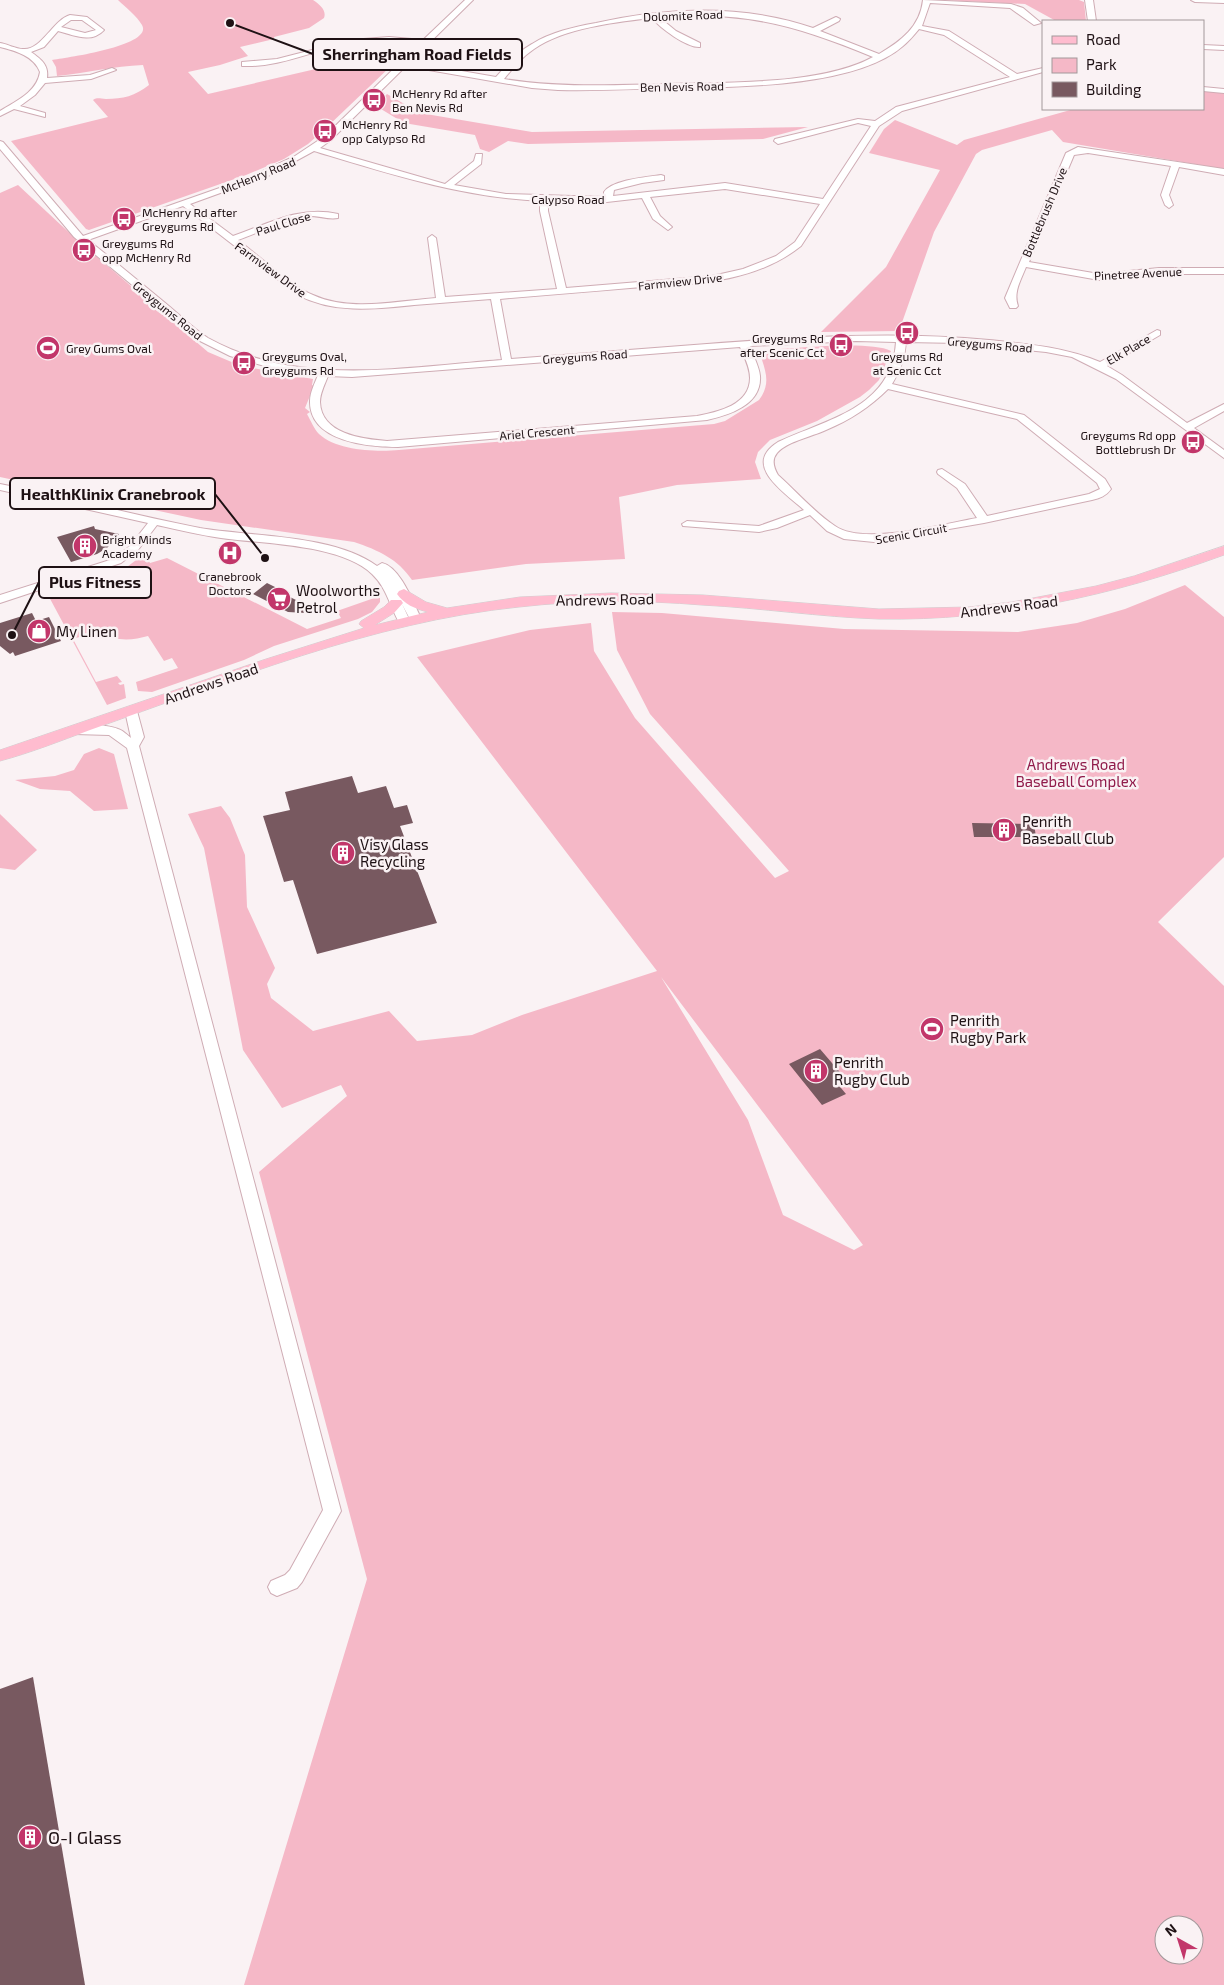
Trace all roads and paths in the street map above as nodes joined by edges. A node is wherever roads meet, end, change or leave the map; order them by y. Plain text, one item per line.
1 (469, 0) edge
2 (1089, 0) edge
3 (1195, 0) edge
4 (927, 1) edge
5 (1224, 1) edge
6 (1039, 14) dead end
7 (654, 15) junction
8 (1028, 16) junction
9 (836, 19) dead end
10 (1092, 20) edge
11 (1037, 23) dead end
12 (918, 27) junction
13 (58, 29) junction
14 (814, 31) junction
15 (426, 43) junction
16 (0, 45) edge
17 (697, 45) dead end
18 (1204, 47) edge
19 (1224, 48) edge
20 (25, 52) junction
21 (879, 57) junction
22 (245, 64) dead end
23 (405, 64) junction
24 (112, 70) dead end
25 (1042, 70) edge
26 (1016, 77) junction
27 (498, 80) junction
28 (43, 81) junction
29 (1224, 91) edge
30 (1207, 92) edge
31 (13, 106) junction
32 (0, 114) edge
33 (42, 115) dead end
34 (876, 124) junction
35 (778, 140) dead end
36 (0, 144) edge
37 (315, 149) junction
38 (479, 156) dead end
39 (1176, 165) junction
40 (1224, 172) edge
41 (661, 178) dead end
42 (446, 187) junction
43 (645, 196) junction
44 (544, 199) junction
45 (609, 199) junction
46 (826, 202) junction
47 (184, 203) junction
48 (1169, 205) dead end
49 (335, 216) dead end
50 (668, 227) dead end
51 (432, 238) dead end
52 (82, 239) junction
53 (231, 240) junction
54 (1023, 264) junction
55 (1224, 271) edge
56 (562, 291) junction
57 (495, 297) junction
58 (441, 300) junction
59 (1014, 306) dead end
60 (1157, 333) dead end
61 (902, 338) junction
62 (744, 344) junction
63 (507, 362) junction
64 (1100, 366) junction
65 (324, 373) junction
66 (886, 386) junction
67 (1224, 407) edge
68 (1186, 427) junction
69 (1224, 456) edge
70 (942, 472) dead end
71 (1, 487) edge
72 (811, 511) junction
73 (984, 520) junction
74 (154, 521) junction
75 (687, 524) dead end
76 (320, 548) joint
77 (1224, 550) edge
78 (0, 598) edge
79 (400, 598) junction
80 (449, 612) junction
81 (409, 619) junction
82 (330, 642) junction
83 (131, 710) junction
84 (75, 730) junction
85 (133, 746) junction
86 (0, 756) edge
87 (277, 1587) dead end

1 - 15 street, McHenry Road
2 - 10 street
3 - 5 street
4 - 8 street
4 - 12 street, Ben Nevis Road
6 - 8 street
7 - 14 street, Dolomite Road
7 - 17 street
7 - 27 street, Dolomite Road
8 - 11 street
9 - 14 street
12 - 21 street, Ben Nevis Road
12 - 26 street
13 - 13 street
13 - 20 street
14 - 21 street, Dolomite Road
15 - 22 street
15 - 23 street, McHenry Road
16 - 20 street
18 - 19 street
20 - 28 street
21 - 27 street, Ben Nevis Road
23 - 27 street, Ben Nevis Road
23 - 37 street, McHenry Road
24 - 28 street
25 - 26 street, Farmview Drive
26 - 34 street, Farmview Drive
28 - 31 street
29 - 30 street
31 - 32 street
31 - 33 street
34 - 35 street
34 - 46 street, Farmview Drive
36 - 52 street, Greygums Road
37 - 42 street, Calypso Road
37 - 47 street, McHenry Road
38 - 42 street
39 - 40 street, Bottlebrush Drive
39 - 48 street
39 - 54 street, Bottlebrush Drive
41 - 45 street
42 - 44 street, Calypso Road
43 - 45 street, Calypso Road
43 - 46 street, Calypso Road
43 - 50 street
44 - 45 street, Calypso Road
44 - 56 street
46 - 56 street, Farmview Drive
47 - 52 street, McHenry Road
47 - 53 street, Farmview Drive
49 - 53 street, Paul Close
51 - 58 street
52 - 65 street, Greygums Road
53 - 58 street, Farmview Drive
54 - 55 street, Pinetree Avenue
54 - 59 street, Bottlebrush Drive
56 - 57 street, Farmview Drive
57 - 58 street, Farmview Drive
57 - 63 street
60 - 64 street, Elk Place
61 - 62 street, Greygums Road
61 - 64 street, Greygums Road
61 - 66 street, Scenic Circuit
62 - 63 street, Greygums Road
62 - 65 street, Ariel Crescent
63 - 65 street, Greygums Road
64 - 68 street, Greygums Road
66 - 72 street, Scenic Circuit
66 - 73 street, Scenic Circuit
67 - 68 street
68 - 69 street, Greygums Road
70 - 73 street
71 - 74 street
72 - 73 street, Scenic Circuit
72 - 75 street
74 - 76 street
74 - 78 street
76 - 79 street
77 - 80 main road, Andrews Road
79 - 80 main road
79 - 81 street
79 - 82 main road
80 - 81 main road, Andrews Road
81 - 82 main road, Andrews Road
82 - 83 main road, Andrews Road
83 - 84 main road, Andrews Road
83 - 85 street
84 - 85 street
84 - 86 main road, Andrews Road
85 - 87 street

